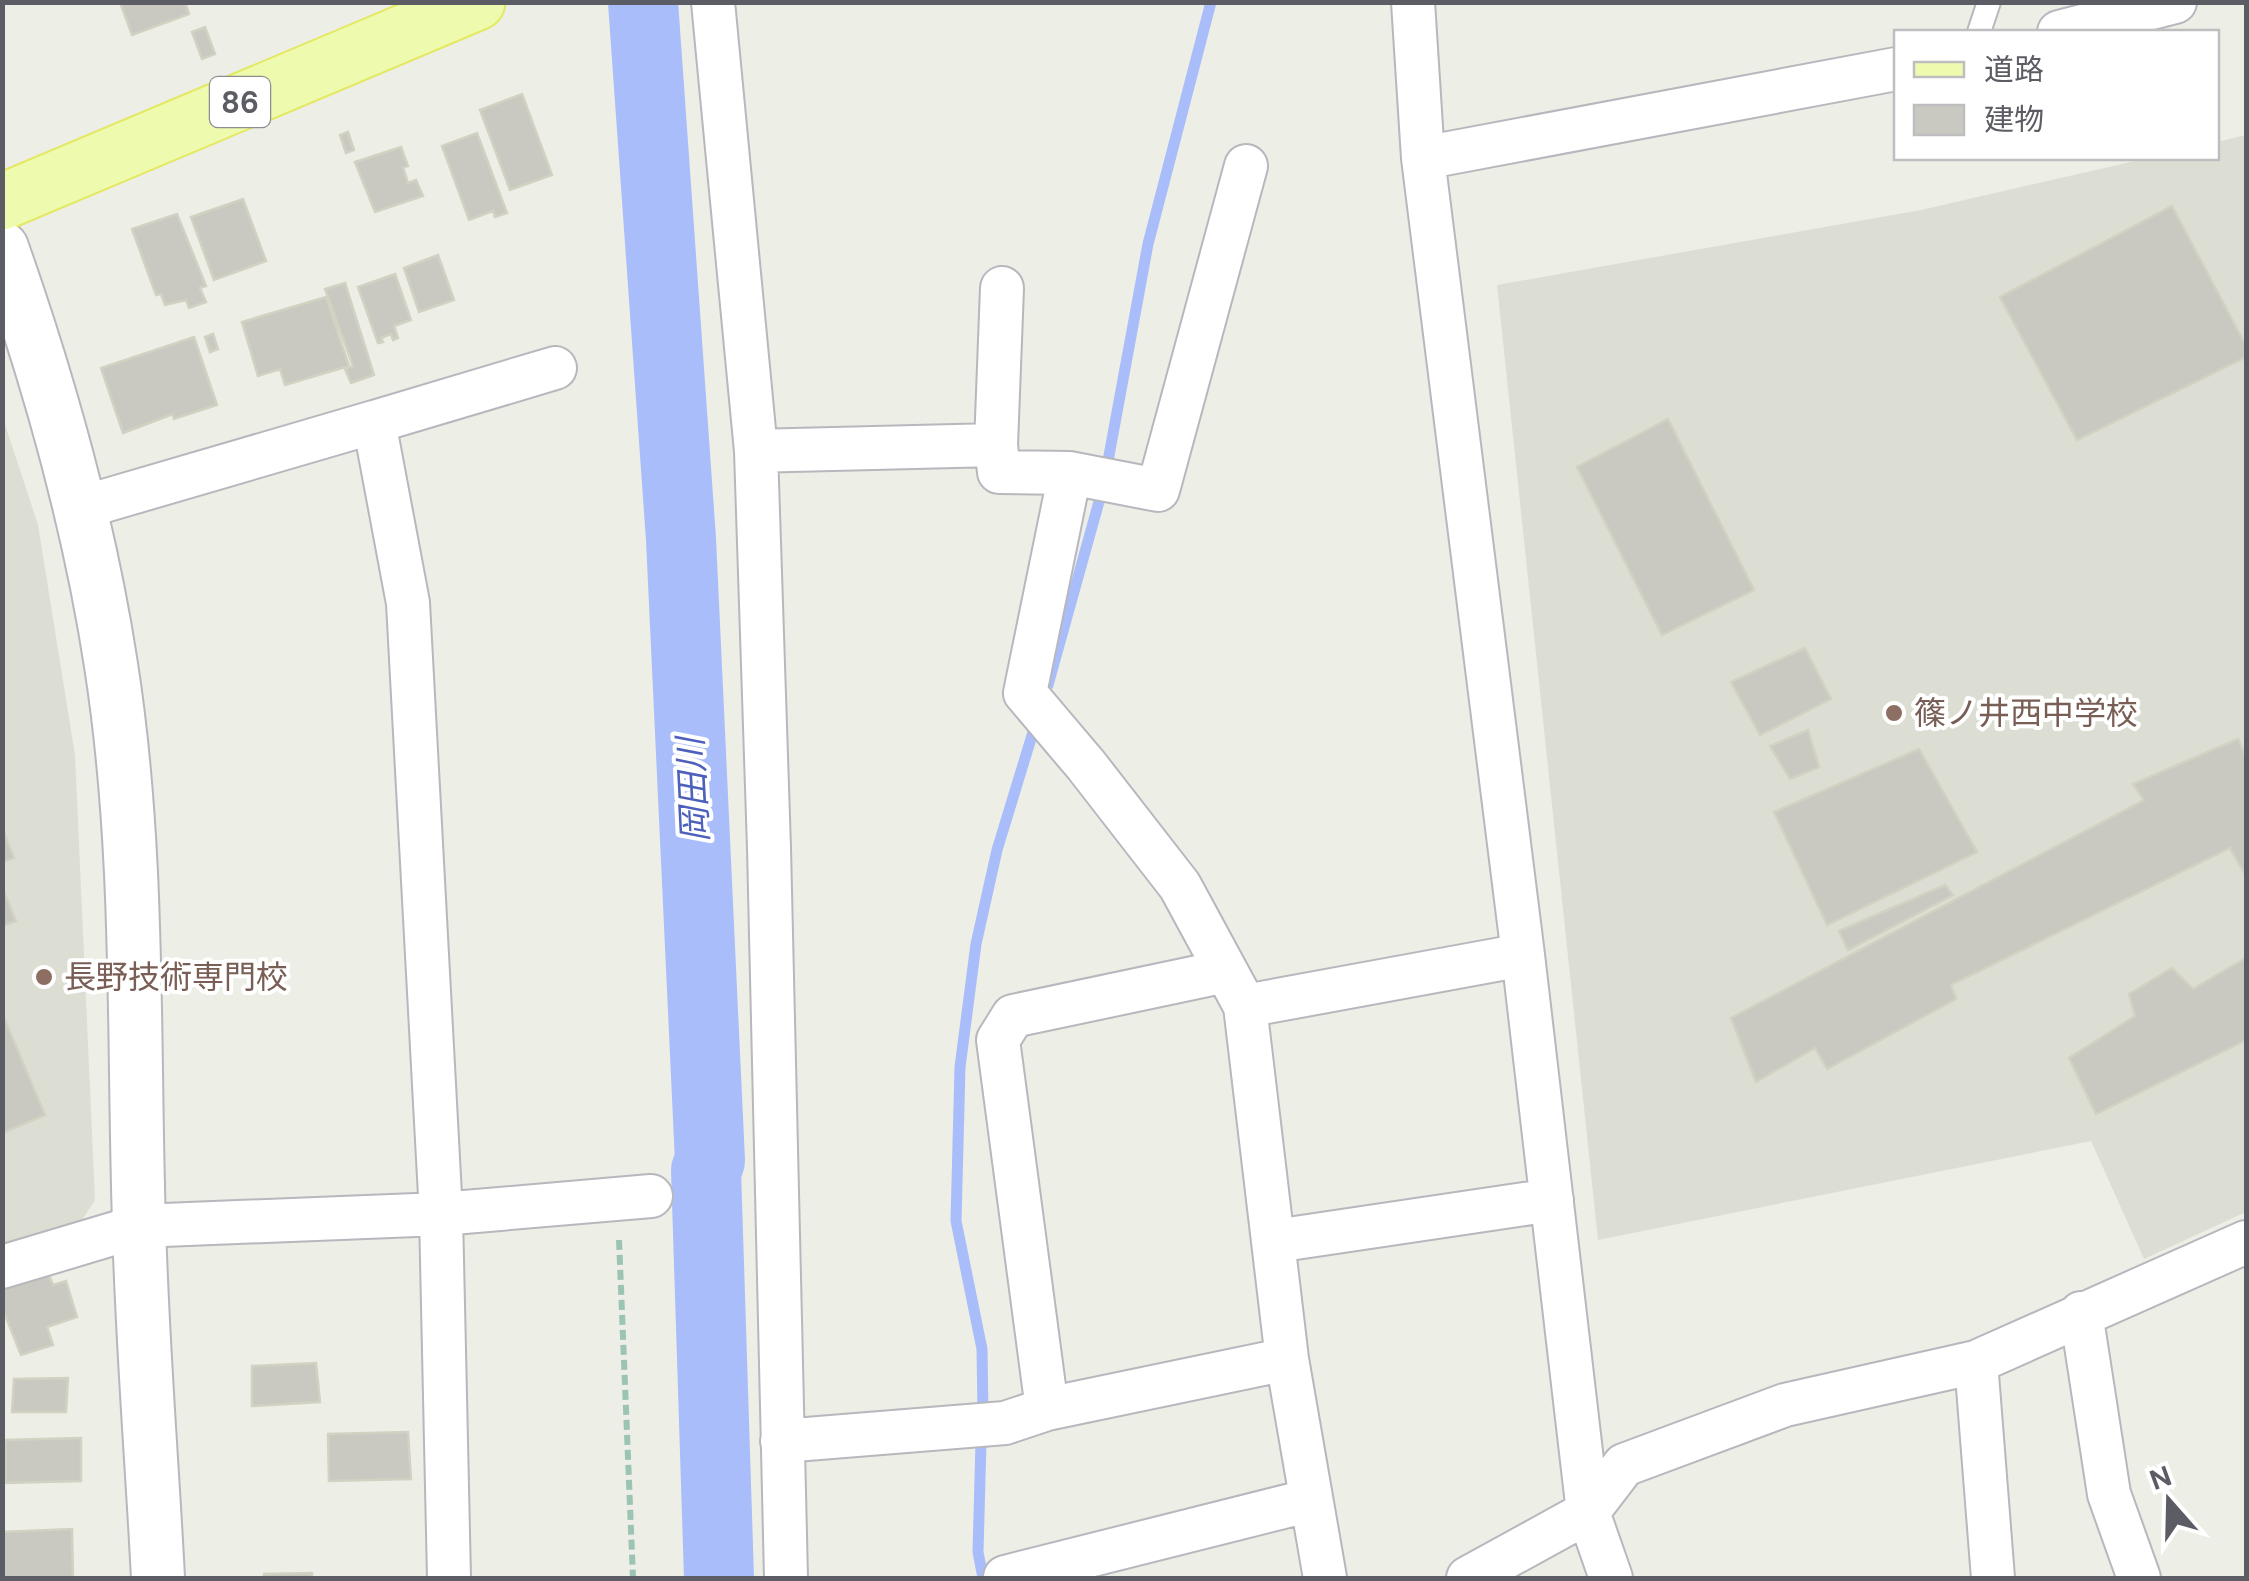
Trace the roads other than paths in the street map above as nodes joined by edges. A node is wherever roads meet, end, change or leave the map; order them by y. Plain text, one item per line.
1 (477, 2) edge
2 (713, 2) edge
3 (1413, 2) edge
4 (1990, 2) edge
5 (2175, 2) edge
6 (1981, 30) edge
7 (2067, 30) edge
8 (1894, 69) edge
9 (1423, 158) junction
10 (1246, 166) dead end
11 (2, 202) edge
12 (2, 248) edge
13 (1002, 288) dead end
14 (555, 368) dead end
15 (374, 422) junction
16 (996, 445) junction
17 (756, 451) junction
18 (1070, 473) junction
19 (80, 508) junction
20 (1523, 956) junction
21 (1236, 988) junction
22 (634, 1197) road end
23 (1552, 1200) junction
24 (440, 1214) junction
25 (139, 1226) junction
26 (1275, 1241) junction
27 (2246, 1242) edge
28 (2, 1268) edge
29 (2081, 1314) junction
30 (1286, 1359) junction
31 (1976, 1362) junction
32 (1047, 1409) junction
33 (782, 1441) junction
34 (1311, 1500) junction
35 (1588, 1512) junction
36 (158, 1578) edge
37 (449, 1578) edge
38 (786, 1578) edge
39 (1006, 1578) edge
40 (1325, 1578) edge
41 (1468, 1578) edge
42 (1611, 1578) edge
43 (1993, 1578) edge
44 (2139, 1578) edge

1 - 11 main road, 86
2 - 17 street
3 - 9 street
4 - 6 lane
5 - 7 street
8 - 9 street
9 - 20 street
10 - 18 street
12 - 19 street
13 - 16 street
14 - 15 street
15 - 19 street
15 - 24 street
16 - 17 street
16 - 18 street
17 - 33 street
18 - 21 street
19 - 25 street
20 - 21 street
20 - 23 street
21 - 26 street
21 - 32 street
22 - 24 street
23 - 26 street
23 - 35 street
24 - 25 street
24 - 37 street
25 - 28 street
25 - 36 street
26 - 30 street
27 - 29 street
29 - 31 street
29 - 44 street
30 - 32 street
30 - 34 street
31 - 35 street
31 - 43 street
32 - 33 street
33 - 38 street
34 - 39 street
34 - 40 street
35 - 41 street
35 - 42 street

